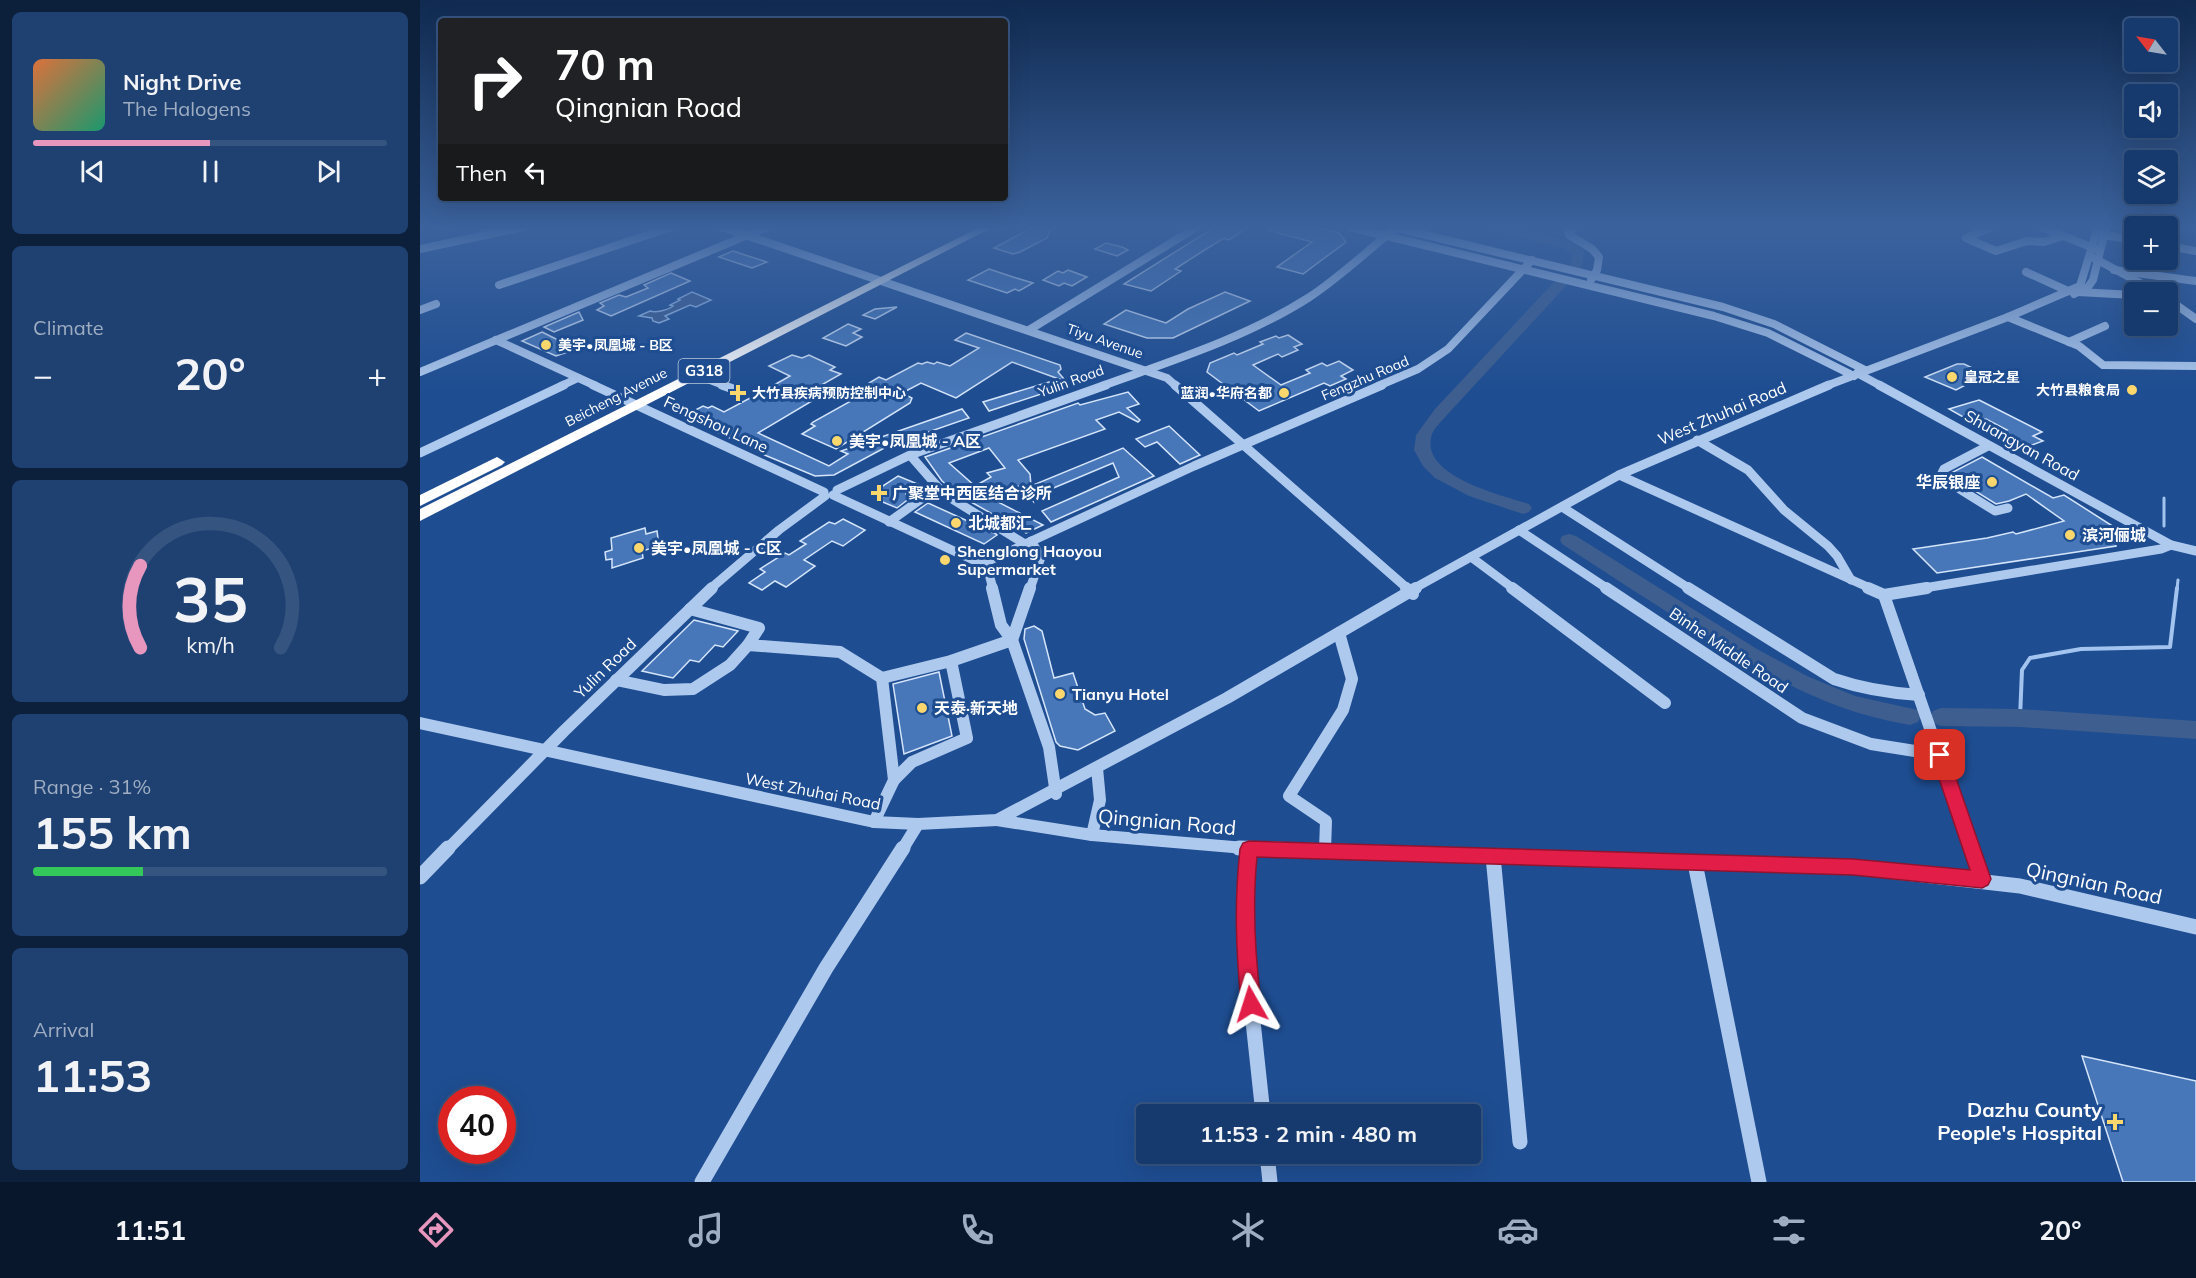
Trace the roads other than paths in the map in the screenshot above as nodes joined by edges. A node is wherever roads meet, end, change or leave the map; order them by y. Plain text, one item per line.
1 (507, 282) edge
2 (636, 282) edge
3 (869, 282) edge
4 (869, 282) edge
5 (889, 282) edge
6 (1107, 282) edge
7 (1328, 282) edge
8 (1511, 282) edge
9 (1574, 282) edge
10 (1587, 282) edge
11 (1622, 282) edge
12 (2048, 282) edge
13 (2081, 282) edge
14 (2091, 282) edge
15 (499, 285) dead end
16 (1585, 285) junction
17 (2068, 291) junction
18 (2078, 292) junction
19 (2124, 294) edge
20 (436, 304) dead end
21 (2178, 307) edge
22 (420, 310) edge
23 (2011, 318) junction
24 (2196, 318) edge
25 (2105, 326) dead end
26 (1029, 330) junction
27 (496, 340) junction
28 (2069, 342) junction
29 (2196, 366) edge
30 (1143, 370) junction
31 (420, 372) edge
32 (1858, 374) junction
33 (697, 375) junction
34 (578, 378) junction
35 (733, 389) dead end
36 (630, 403) junction
37 (1699, 442) junction
38 (1243, 445) junction
39 (1988, 446) junction
40 (420, 453) edge
41 (910, 455) junction
42 (1622, 476) junction
43 (912, 492) dead end
44 (830, 493) junction
45 (944, 494) junction
46 (924, 497) junction
47 (420, 501) edge
48 (2008, 507) dead end
49 (1564, 509) junction
50 (420, 516) edge
51 (889, 522) junction
52 (1522, 532) junction
53 (1028, 542) junction
54 (2171, 545) junction
55 (2196, 551) edge
56 (1473, 559) junction
57 (982, 564) junction
58 (1851, 580) junction
59 (1412, 593) junction
60 (1884, 595) junction
61 (690, 609) junction
62 (1340, 636) junction
63 (1011, 640) junction
64 (748, 645) junction
65 (951, 660) junction
66 (882, 678) junction
67 (616, 680) junction
68 (1919, 695) junction
69 (1665, 703) dead end
70 (420, 723) edge
71 (543, 751) junction
72 (1940, 755) junction
73 (1097, 772) junction
74 (894, 780) junction
75 (1056, 792) junction
76 (1002, 820) junction
77 (874, 822) junction
78 (918, 824) junction
79 (1092, 835) junction
80 (1249, 849) junction
81 (1325, 851) junction
82 (1493, 856) junction
83 (1695, 863) junction
84 (420, 877) edge
85 (1982, 879) junction
86 (2196, 927) edge
87 (1262, 1104) edge
88 (1520, 1142) dead end
89 (1268, 1164) edge
90 (702, 1182) edge
91 (1270, 1182) edge
92 (1759, 1182) edge

1 - 15 street
2 - 27 street
3 - 33 highway, Beicheng Avenue / G318
4 - 36 highway, Beicheng Avenue / G318
5 - 26 street, Tiyu Avenue
6 - 26 street
7 - 30 street, Yulin Road
8 - 38 street, Fengzhu Road
9 - 16 street
10 - 16 street
11 - 32 street
12 - 17 street
13 - 17 street, West Zhuhai Road
14 - 18 street, West Zhuhai Road
16 - 32 street
17 - 23 street, West Zhuhai Road
18 - 19 street, West Zhuhai Road
18 - 23 street, West Zhuhai Road
20 - 22 street
21 - 24 street
23 - 28 street
23 - 32 street, West Zhuhai Road
25 - 28 street
26 - 30 street, Tiyu Avenue
27 - 31 street
27 - 34 street, Fengshou Lane
28 - 29 street
30 - 38 street, Tiyu Avenue
30 - 41 street, Yulin Road
32 - 37 street, West Zhuhai Road
32 - 39 street, Shuangyan Road
33 - 35 street
33 - 36 highway, Beicheng Avenue / G318
34 - 36 street, Fengshou Lane
34 - 40 street
36 - 44 street, Fengshou Lane
36 - 47 highway, Beicheng Avenue / G318
36 - 50 highway, Beicheng Avenue / G318
37 - 42 street, West Zhuhai Road
37 - 58 street
38 - 53 street, Fengzhu Road
38 - 59 street, Tiyu Avenue
39 - 48 street
39 - 54 street, Shuangyan Road
41 - 44 street, Yulin Road
41 - 45 street
42 - 49 street, West Zhuhai Road
42 - 58 street
43 - 46 street
44 - 51 street, Fengshou Lane
44 - 61 street, Yulin Road
45 - 46 street
45 - 53 street
46 - 51 street
49 - 52 street, West Zhuhai Road
49 - 68 street, Binhe Middle Road
51 - 57 street, Fengshou Lane
52 - 56 street, West Zhuhai Road
52 - 72 street, Binhe Middle Road
53 - 57 street, Fengzhu Road
53 - 63 street
54 - 55 street, Shuangyan Road
54 - 60 street, Shuangyan Road
56 - 59 street, West Zhuhai Road
56 - 69 street
57 - 63 street
58 - 60 street
59 - 62 street, West Zhuhai Road
60 - 68 street
61 - 64 street
61 - 67 street, Yulin Road
62 - 73 street, West Zhuhai Road
62 - 81 street
63 - 65 street
63 - 75 street
64 - 66 street
64 - 67 street
65 - 66 street
65 - 74 street
66 - 74 street
67 - 71 street, Yulin Road
68 - 72 street
70 - 71 street, West Zhuhai Road
71 - 77 street, West Zhuhai Road
71 - 84 street, Yulin Road
72 - 85 street
73 - 75 street, West Zhuhai Road
73 - 79 street
74 - 77 street
75 - 76 street, West Zhuhai Road
76 - 78 street, West Zhuhai Road
76 - 79 street, Qingnian Road
77 - 78 street, West Zhuhai Road
78 - 90 street
79 - 80 street, Qingnian Road
80 - 81 street, Qingnian Road
80 - 87 street
81 - 82 street, Qingnian Road
82 - 83 street, Qingnian Road
82 - 88 street
83 - 85 street, Qingnian Road
83 - 92 street
85 - 86 street, Qingnian Road
89 - 91 street

